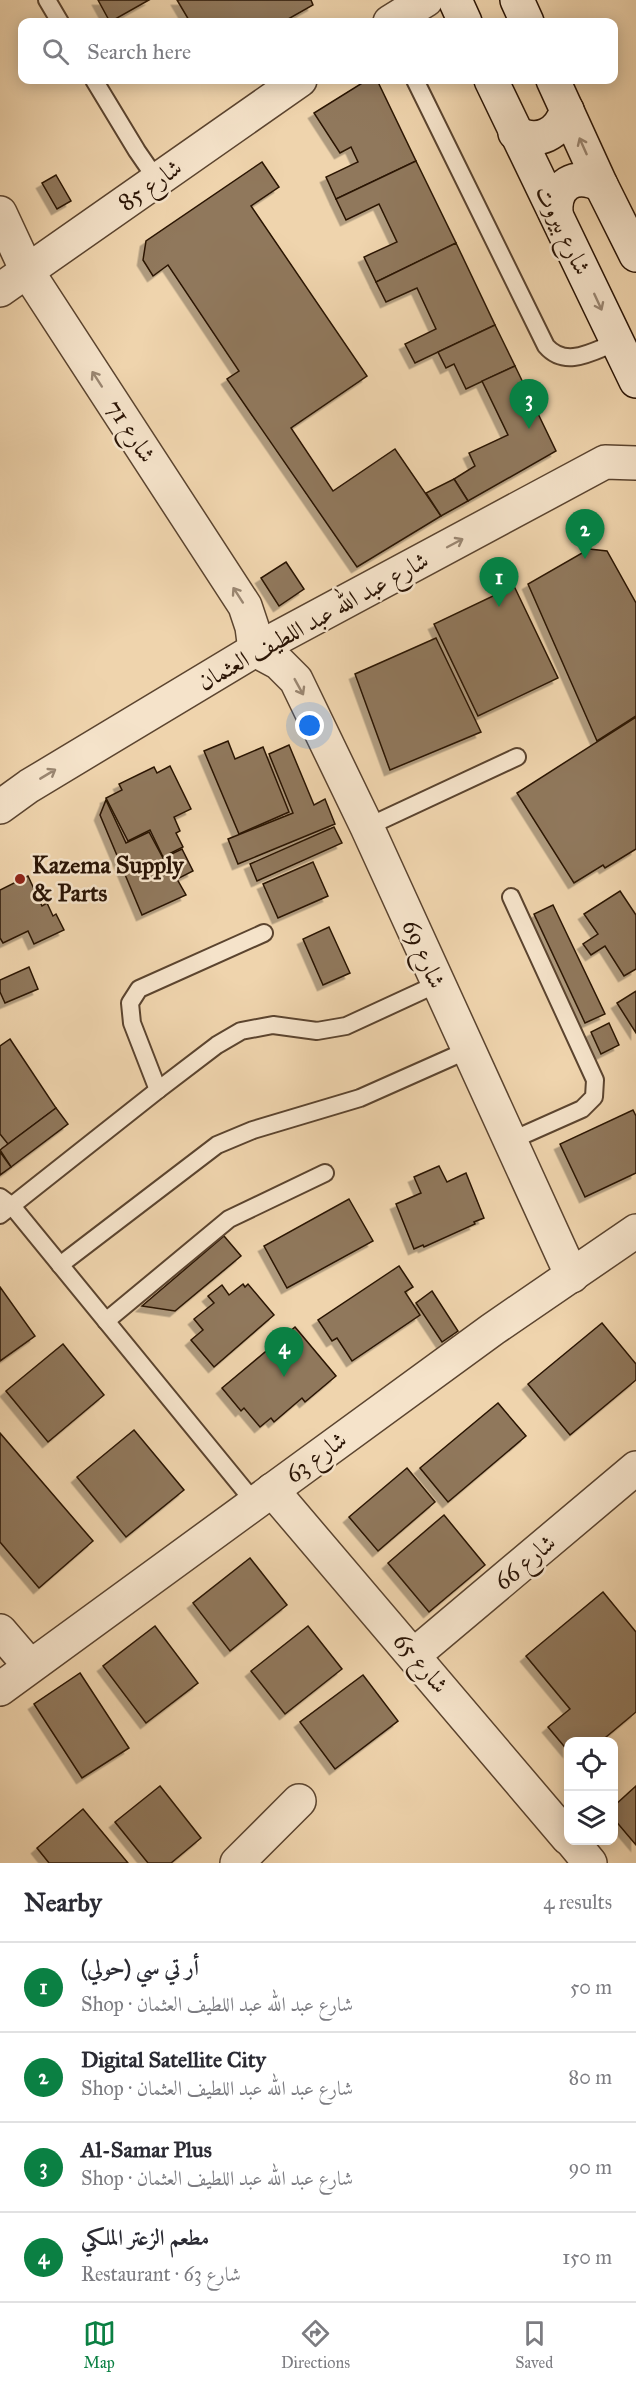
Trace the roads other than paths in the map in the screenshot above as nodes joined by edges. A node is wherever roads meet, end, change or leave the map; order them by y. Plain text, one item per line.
1 (47, 0) edge
2 (426, 0) edge
3 (455, 0) edge
4 (517, 0) edge
5 (58, 18) edge
6 (397, 18) edge
7 (463, 18) edge
8 (525, 18) edge
9 (96, 84) edge
10 (294, 84) edge
11 (417, 84) edge
12 (493, 84) edge
13 (554, 84) edge
14 (567, 110) junction
15 (515, 133) junction
16 (157, 180) junction
17 (601, 185) junction
18 (0, 213) edge
19 (556, 214) junction
20 (636, 255) edge
21 (27, 272) junction
22 (0, 290) edge
23 (617, 342) junction
24 (636, 381) edge
25 (636, 463) edge
26 (255, 650) junction
27 (517, 757) dead end
28 (0, 807) edge
29 (366, 827) junction
30 (511, 897) dead end
31 (264, 933) dead end
32 (437, 984) junction
33 (468, 1050) junction
34 (158, 1090) junction
35 (510, 1141) junction
36 (325, 1173) dead end
37 (4, 1206) edge
38 (636, 1231) edge
39 (60, 1265) junction
40 (572, 1276) junction
41 (106, 1321) junction
42 (636, 1468) edge
43 (263, 1496) junction
44 (0, 1631) edge
45 (414, 1655) junction
46 (30, 1666) junction
47 (0, 1689) edge
48 (299, 1801) dead end
49 (564, 1832) edge
50 (575, 1845) edge
51 (237, 1863) edge
52 (590, 1863) edge

1 - 5 lane
2 - 6 street
3 - 7 street
4 - 8 street
9 - 16 lane
10 - 16 street, شارع 85
11 - 23 lane
12 - 15 street, شارع بيروت
13 - 14 street
14 - 15 street
17 -> 14 street
15 - 19 street, شارع بيروت
16 - 21 street, شارع 85
17 - 19 street
17 - 20 street
18 - 21 street, شارع 71
19 -> 23 street, شارع بيروت
21 - 22 street, شارع 85
26 -> 21 street, شارع 71
23 - 24 street, شارع بيروت
26 -> 25 street, شارع عبد الله عبد اللطيف العثمان
28 -> 26 street, شارع عبد الله عبد اللطيف العثمان
26 -> 29 street, شارع 69
27 - 29 lane
29 - 32 street, شارع 69
30 - 35 lane
31 - 34 lane
32 - 33 street, شارع 69
32 - 34 lane
33 - 35 street, شارع 69
33 - 39 lane
34 - 37 lane
35 - 40 street, شارع 69
36 - 41 lane
37 - 39 lane
38 - 40 street, شارع 63
39 - 41 lane
40 - 43 street, شارع 63
41 - 43 lane
42 - 45 street, شارع 66
43 - 45 street, شارع 65
43 - 46 street, شارع 63
44 - 46 street
45 - 49 street, شارع 65
46 - 47 street, شارع 63
48 - 51 street
50 - 52 street, شارع 65

